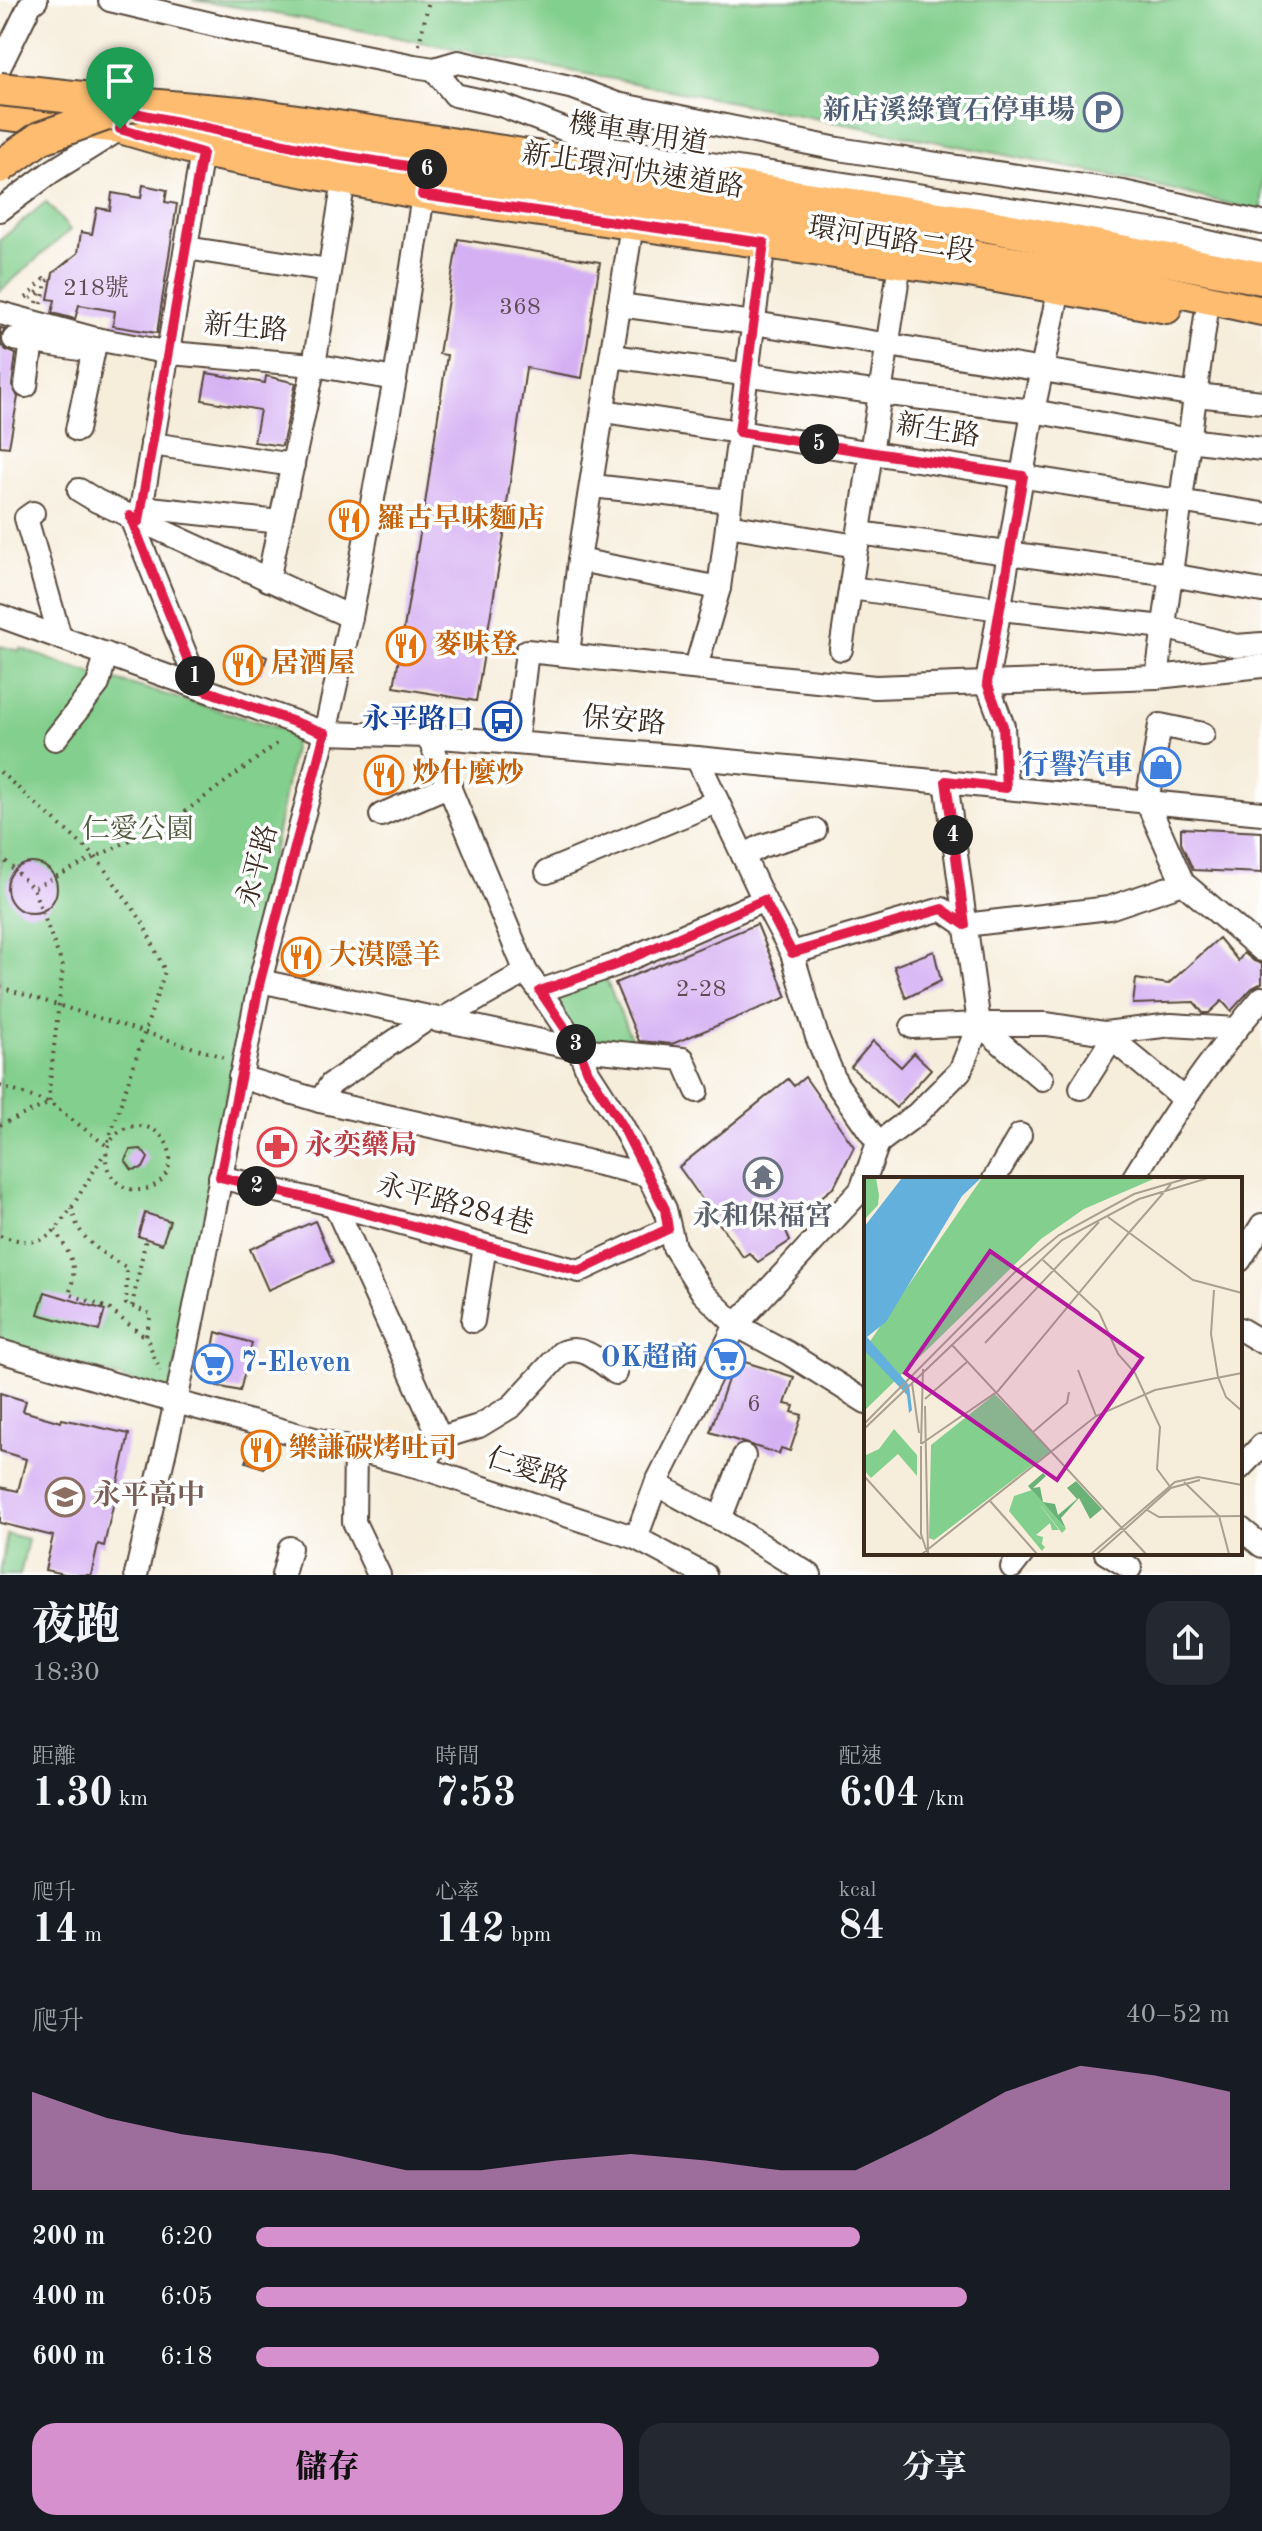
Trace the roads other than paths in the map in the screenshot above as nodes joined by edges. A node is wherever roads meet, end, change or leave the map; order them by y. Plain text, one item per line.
1 (36, 0) edge
2 (110, 0) edge
3 (0, 66) edge
4 (424, 68) junction
5 (0, 86) edge
6 (0, 115) edge
7 (127, 115) junction
8 (202, 153) junction
9 (0, 167) edge
10 (344, 180) junction
11 (425, 182) junction
12 (0, 210) edge
13 (1262, 223) edge
14 (632, 225) junction
15 (764, 243) junction
16 (186, 248) junction
17 (1262, 254) edge
18 (900, 263) junction
19 (329, 270) junction
20 (1262, 275) edge
21 (1059, 289) junction
22 (619, 305) junction
23 (1262, 311) edge
24 (0, 313) edge
25 (1206, 316) junction
26 (754, 323) junction
27 (1262, 327) edge
28 (94, 345) junction
29 (888, 345) junction
30 (170, 353) junction
31 (612, 356) junction
32 (314, 365) junction
33 (1042, 369) junction
34 (747, 374) junction
35 (395, 379) junction
36 (26, 386) dead end
37 (880, 393) junction
38 (1196, 395) junction
39 (1262, 402) edge
40 (604, 411) junction
41 (1033, 411) junction
42 (77, 430) dead end
43 (739, 432) junction
44 (1189, 440) junction
45 (152, 444) junction
46 (1262, 449) edge
47 (872, 452) junction
48 (293, 465) junction
49 (1023, 476) junction
50 (592, 486) junction
51 (79, 490) dead end
52 (730, 501) junction
53 (1181, 501) junction
54 (33, 513) dead end
55 (1262, 514) edge
56 (137, 515) junction
57 (280, 522) junction
58 (727, 525) junction
59 (858, 539) junction
60 (1010, 553) junction
61 (579, 560) junction
62 (1171, 575) junction
63 (268, 580) junction
64 (719, 588) junction
65 (851, 588) junction
66 (1262, 591) edge
67 (1000, 609) junction
68 (0, 616) edge
69 (351, 617) junction
70 (1164, 627) junction
71 (60, 637) junction
72 (1262, 644) edge
73 (841, 649) dead end
74 (106, 654) junction
75 (568, 655) junction
76 (1262, 666) edge
77 (696, 667) junction
78 (1157, 677) junction
79 (987, 683) junction
80 (199, 688) junction
81 (325, 733) junction
82 (1203, 734) dead end
83 (428, 736) junction
84 (55, 739) dead end
85 (516, 743) junction
86 (697, 758) junction
87 (946, 781) junction
88 (450, 785) junction
89 (1006, 788) junction
90 (716, 802) junction
91 (1147, 802) junction
92 (1262, 813) edge
93 (381, 815) dead end
94 (815, 830) dead end
95 (743, 856) junction
96 (547, 872) dead end
97 (1183, 883) junction
98 (764, 900) junction
99 (965, 925) junction
100 (1262, 950) edge
101 (792, 953) junction
102 (526, 972) junction
103 (260, 981) junction
104 (540, 991) junction
105 (1262, 998) edge
106 (434, 1019) junction
107 (979, 1024) junction
108 (912, 1027) dead end
109 (1236, 1029) junction
110 (1109, 1036) junction
111 (579, 1049) junction
112 (242, 1070) junction
113 (1042, 1079) dead end
114 (1081, 1088) dead end
115 (697, 1091) dead end
116 (1185, 1100) junction
117 (320, 1101) junction
118 (1020, 1135) dead end
119 (878, 1143) junction
120 (648, 1175) junction
121 (220, 1177) junction
122 (867, 1177) edge
123 (995, 1177) edge
124 (1134, 1177) edge
125 (863, 1190) edge
126 (335, 1205) junction
127 (1262, 1225) edge
128 (668, 1229) junction
129 (485, 1246) junction
130 (1242, 1257) edge
131 (473, 1321) dead end
132 (736, 1325) junction
133 (1242, 1330) edge
134 (1262, 1342) edge
135 (0, 1351) edge
136 (616, 1373) dead end
137 (864, 1401) edge
138 (176, 1402) junction
139 (440, 1438) junction
140 (1262, 1445) edge
141 (355, 1450) junction
142 (744, 1456) dead end
143 (1242, 1466) edge
144 (423, 1468) junction
145 (656, 1484) junction
146 (720, 1519) junction
147 (1242, 1530) edge
148 (636, 1538) junction
149 (1262, 1546) edge
150 (290, 1548) dead end
151 (1110, 1555) edge
152 (1130, 1565) edge
153 (136, 1575) edge
154 (283, 1575) edge
155 (379, 1575) edge
156 (705, 1575) edge
157 (810, 1575) edge

1 - 3 street
2 - 4 street
4 - 13 street
4 - 17 street
5 - 7 highway, 新北環河快速道路, bridge
5 - 20 street, 機車專用道, bridge
6 - 7 main road, 環河西路二段
7 - 8 main road, 環河西路二段
7 - 9 highway, bridge
7 - 11 main road, 環河西路二段
7 - 12 street
7 - 20 highway, 新北環河快速道路
8 - 10 main road, 環河西路二段
8 - 16 street
10 - 11 main road, 環河西路二段
10 - 19 street
11 - 14 main road, 環河西路二段
11 - 23 main road, 環河西路二段
11 - 35 street, 永平路
14 - 15 main road, 環河西路二段
14 - 22 street
15 - 18 main road, 環河西路二段
15 - 26 street
16 - 19 street
16 - 30 street
18 - 21 main road, 環河西路二段
18 - 29 street
19 - 32 street
21 - 25 main road, 環河西路二段
21 - 33 street
22 - 26 street
22 - 31 street
24 - 28 street, 新生路
25 - 27 main road, 環河西路二段
25 - 38 street
26 - 29 street
26 - 34 street
28 - 30 street, 新生路
28 - 36 street
28 - 42 street
29 - 33 street
29 - 37 street
30 - 32 street, 新生路
30 - 45 street
31 - 34 street
31 - 40 street
32 - 35 street, 新生路
32 - 48 street
33 - 38 street
33 - 41 street
34 - 37 street
34 - 43 street
35 - 69 street, 永平路
37 - 41 street
37 - 47 street
38 - 39 street
38 - 44 street
40 - 43 street, 新生路
40 - 50 street
41 - 44 street
41 - 49 street
43 - 47 street, 新生路
43 - 52 street
44 - 46 street
44 - 53 street
45 - 48 street
45 - 56 street
47 - 49 street, 新生路
47 - 59 street
48 - 57 street
49 - 53 street, 新生路
49 - 60 street
50 - 52 street
50 - 61 street
51 - 56 street
52 - 58 street
53 - 55 street, 新生路
53 - 62 street
54 - 71 street
56 - 57 street
56 - 63 street
56 - 80 street
57 - 63 street
58 - 59 street
58 - 64 street
59 - 60 street
59 - 65 street
60 - 62 street
60 - 67 street
61 - 64 street
61 - 75 street
62 - 66 street
62 - 70 street
63 - 69 street
64 - 77 street
65 - 67 street
65 - 73 street
67 - 70 street
67 - 79 street
68 - 71 street, 保安路
69 - 81 street, 永平路
70 - 72 street
70 - 78 street
71 - 74 street, 保安路
74 - 80 street, 保安路
74 - 84 street
75 - 77 street
75 - 85 street
76 - 78 street
77 - 79 street
78 - 79 street
79 - 89 street
80 - 81 street, 保安路
81 - 83 street, 保安路
81 - 103 street, 永平路
82 - 91 street
83 - 85 street, 保安路
83 - 88 street
85 - 86 street, 保安路
86 - 87 street, 保安路
86 - 90 street
87 - 89 street, 保安路
87 - 99 street
88 - 93 street
88 - 102 street
89 - 91 street, 保安路
90 - 95 street
90 - 96 street
91 - 92 street, 保安路
91 - 97 street
94 - 95 street
95 - 98 street
97 - 99 street
97 - 100 street
98 - 101 street
98 - 104 street
99 - 101 street
99 - 107 street
101 - 119 street
102 - 104 street
102 - 106 street
103 - 106 street
103 - 112 street, 永平路
104 - 111 street
105 - 109 street
106 - 111 street
106 - 117 street
107 - 108 street
107 - 110 street
107 - 113 street
107 - 119 street
109 - 110 street
109 - 116 street
110 - 114 street
110 - 116 street
111 - 115 street
111 - 120 street
112 - 117 street
112 - 121 street, 永平路
116 - 124 street
117 - 120 street
118 - 123 street
119 - 122 street
120 - 128 street
121 - 126 street, 永平路284巷
121 - 138 street, 永平路
125 - 132 street
126 - 129 street, 永平路284巷
126 - 139 street
127 - 130 street
128 - 129 street, 永平路284巷
128 - 132 street
129 - 131 street
132 - 137 street
132 - 145 street
133 - 134 street
135 - 138 street, 仁愛路
136 - 139 street
138 - 141 street, 仁愛路
138 - 153 street, 永平路
139 - 144 street
140 - 143 street
141 - 144 street, 仁愛路
141 - 155 street
142 - 146 street
144 - 148 street, 仁愛路
145 - 146 street
145 - 148 street
146 - 157 street
147 - 149 street
148 - 156 street, 仁愛路
150 - 154 street
151 - 152 street

